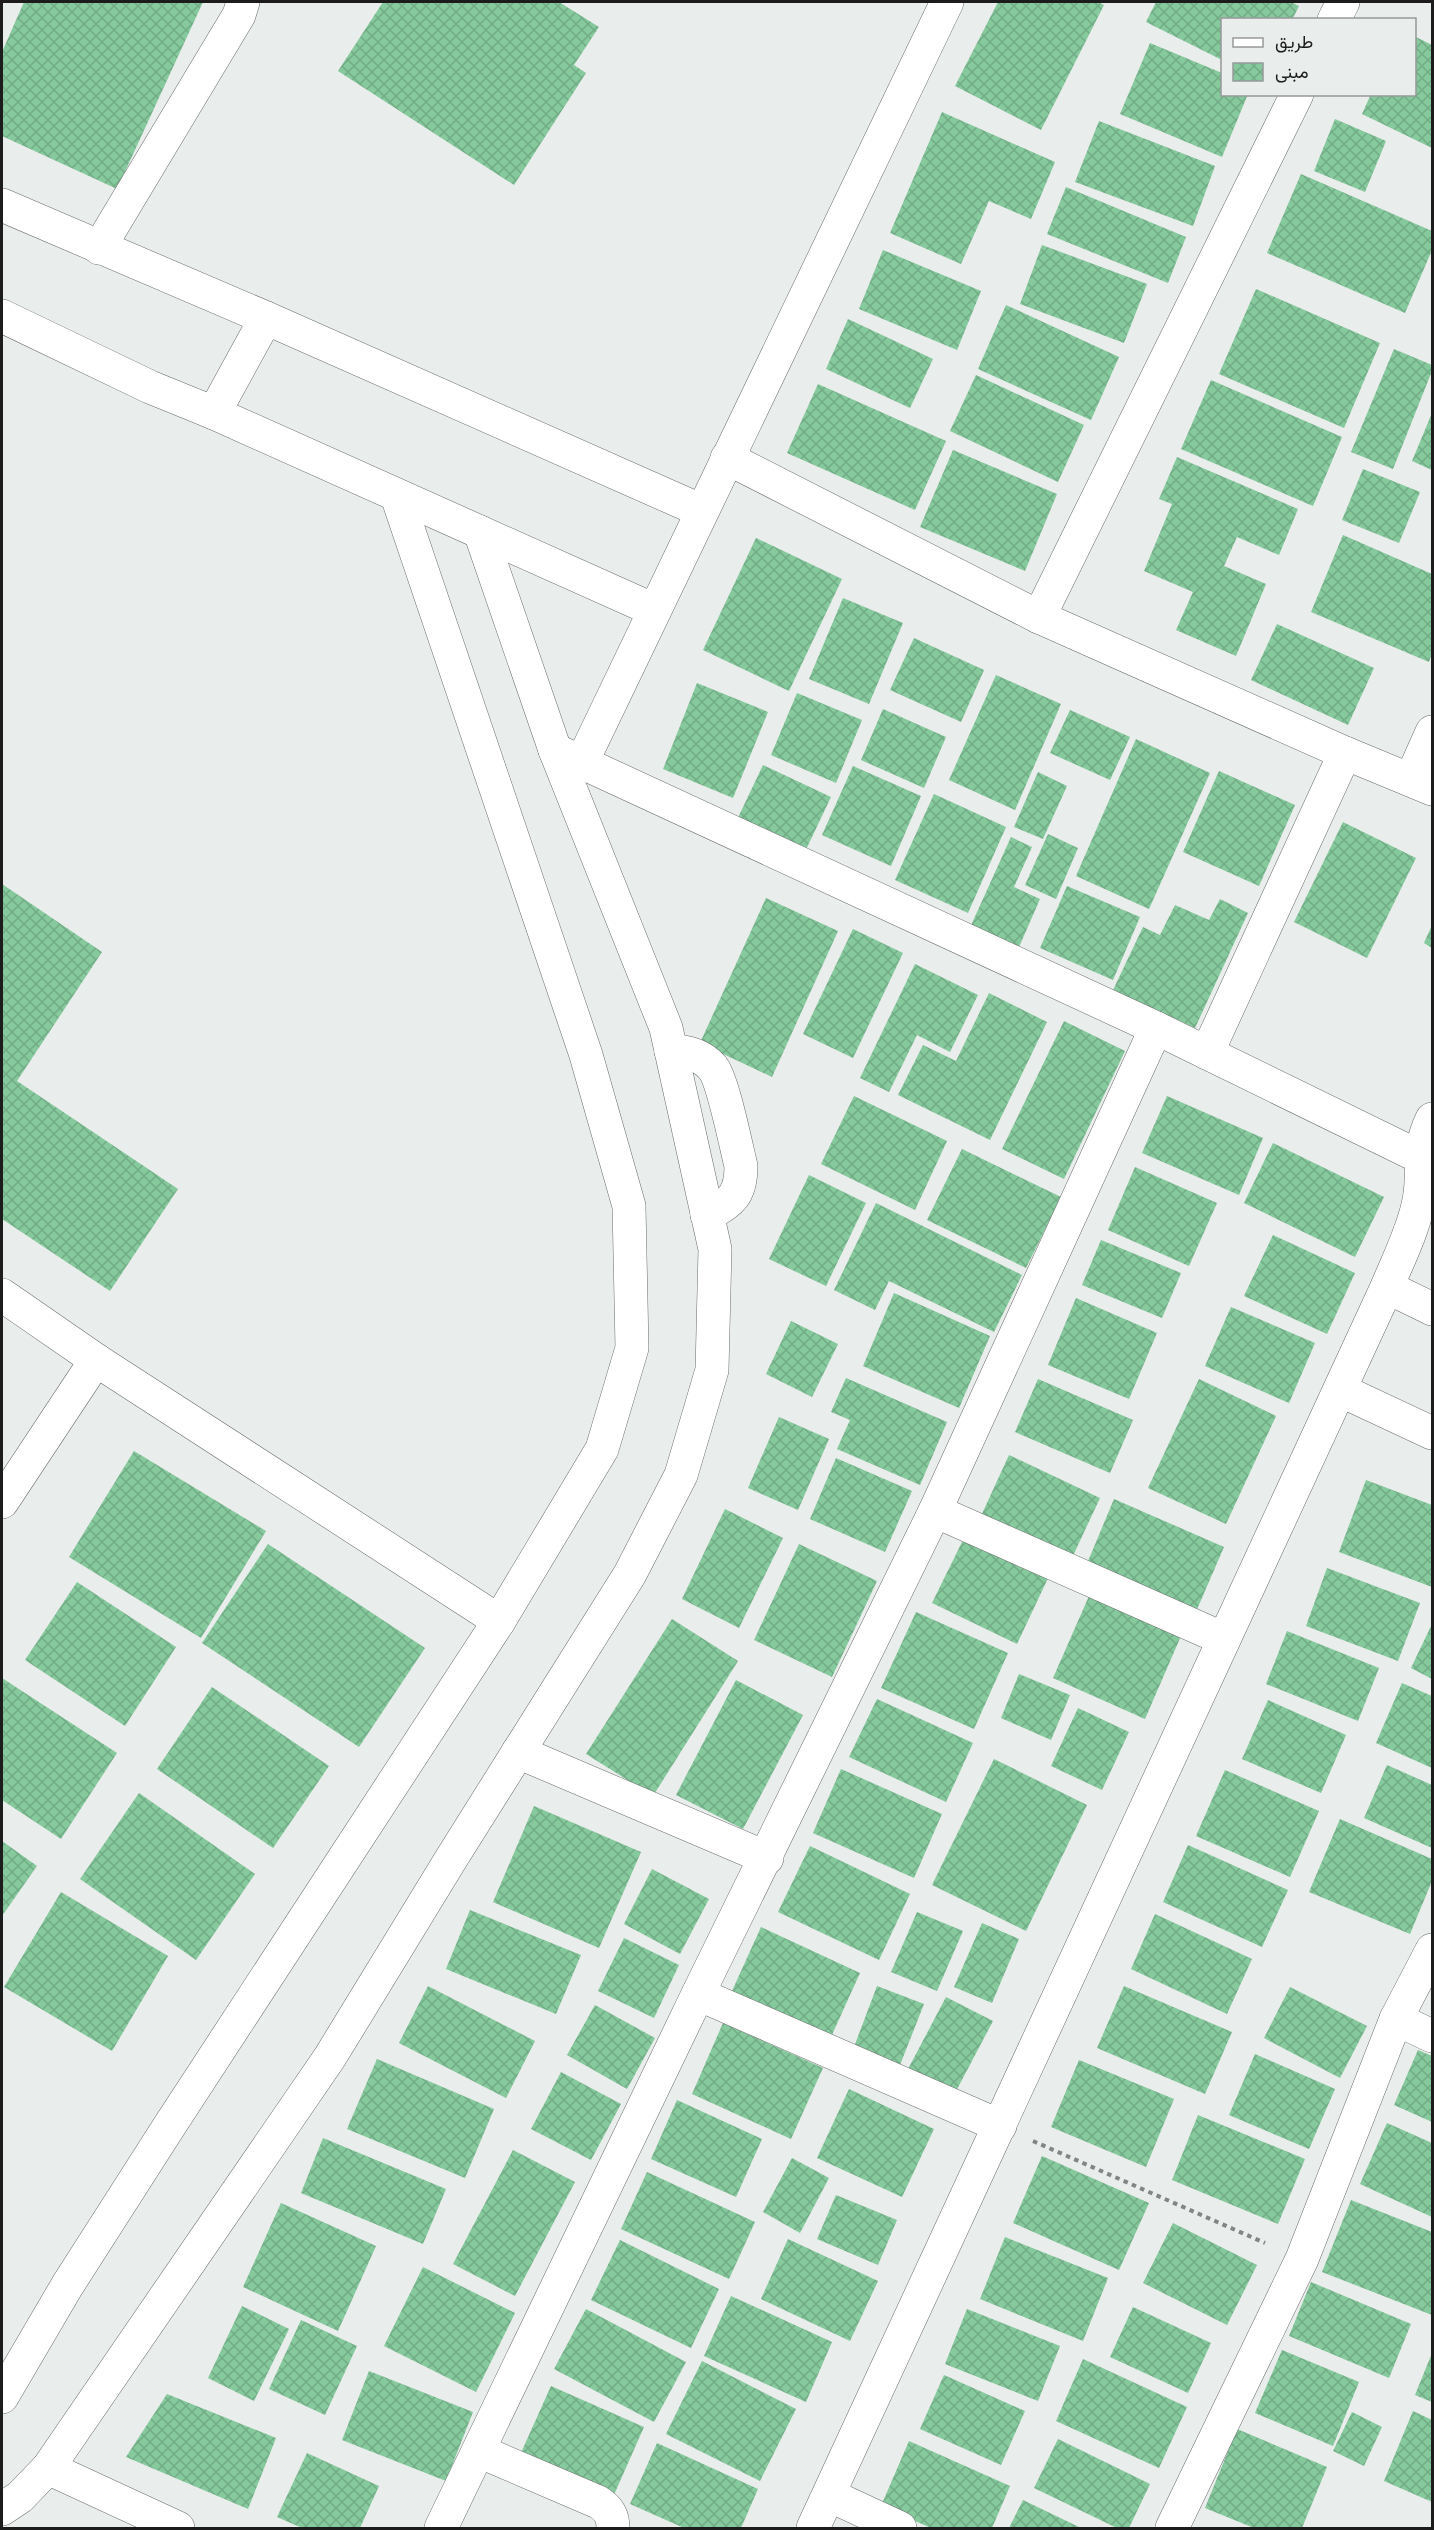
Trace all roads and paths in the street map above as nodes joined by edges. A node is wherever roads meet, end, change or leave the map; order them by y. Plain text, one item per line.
1 (243, 2) edge
2 (946, 2) edge
3 (1343, 2) edge
4 (1335, 18) edge
5 (1296, 96) edge
6 (2, 205) edge
7 (99, 248) junction
8 (2, 316) edge
9 (266, 318) junction
10 (214, 413) junction
11 (727, 458) junction
12 (397, 495) junction
13 (702, 511) junction
14 (480, 532) junction
15 (654, 610) junction
16 (1039, 617) junction
17 (1432, 732) edge
18 (1345, 753) junction
19 (568, 756) junction
20 (1422, 784) edge
21 (1155, 1028) junction
22 (671, 1051) junction
23 (1207, 1053) junction
24 (1432, 1119) edge
25 (1420, 1157) junction
26 (707, 1215) junction
27 (1387, 1287) junction
28 (2, 1295) edge
29 (1432, 1310) edge
30 (96, 1360) junction
31 (1340, 1390) junction
32 (1432, 1433) edge
33 (2, 1502) edge
34 (935, 1511) junction
35 (499, 1621) junction
36 (1224, 1639) junction
37 (518, 1752) junction
38 (766, 1858) junction
39 (1432, 1950) edge
40 (698, 1994) junction
41 (1396, 2019) junction
42 (1432, 2036) edge
43 (1000, 2126) junction
44 (1302, 2259) junction
45 (2, 2397) edge
46 (478, 2451) junction
47 (48, 2468) junction
48 (829, 2495) junction
49 (2, 2509) edge
50 (178, 2529) edge
51 (441, 2529) edge
52 (613, 2529) edge
53 (813, 2529) edge
54 (900, 2529) edge
55 (1172, 2529) edge

1 - 7 street
2 - 11 street
3 - 4 street
5 - 16 street
6 - 7 street
7 - 9 street
8 - 10 street
9 - 10 street
9 - 13 street
10 - 12 street
11 - 13 street
11 - 16 street
12 - 14 street
12 - 35 street
13 - 15 street
14 - 15 street
14 - 19 street
15 - 19 street
16 - 18 street
17 - 20 street
18 - 20 street
18 - 23 street
19 - 21 street
19 - 22 street
21 - 23 street
21 - 34 street
22 - 26 street
22 - 26 street
23 - 25 street
24 - 25 street
25 - 27 street
26 - 37 street
27 - 29 street
27 - 31 street
28 - 30 street
30 - 33 street
30 - 35 street
31 - 32 street
31 - 36 street
34 - 36 street
34 - 38 street
35 - 45 street
36 - 43 street
37 - 38 street
37 - 47 street
38 - 40 street
39 - 41 street
40 - 43 street
40 - 46 street
41 - 42 street
41 - 44 street
43 - 44 path
43 - 48 street
44 - 55 street
46 - 51 street
46 - 52 street
47 - 49 street
47 - 50 street
48 - 53 street
48 - 54 street

